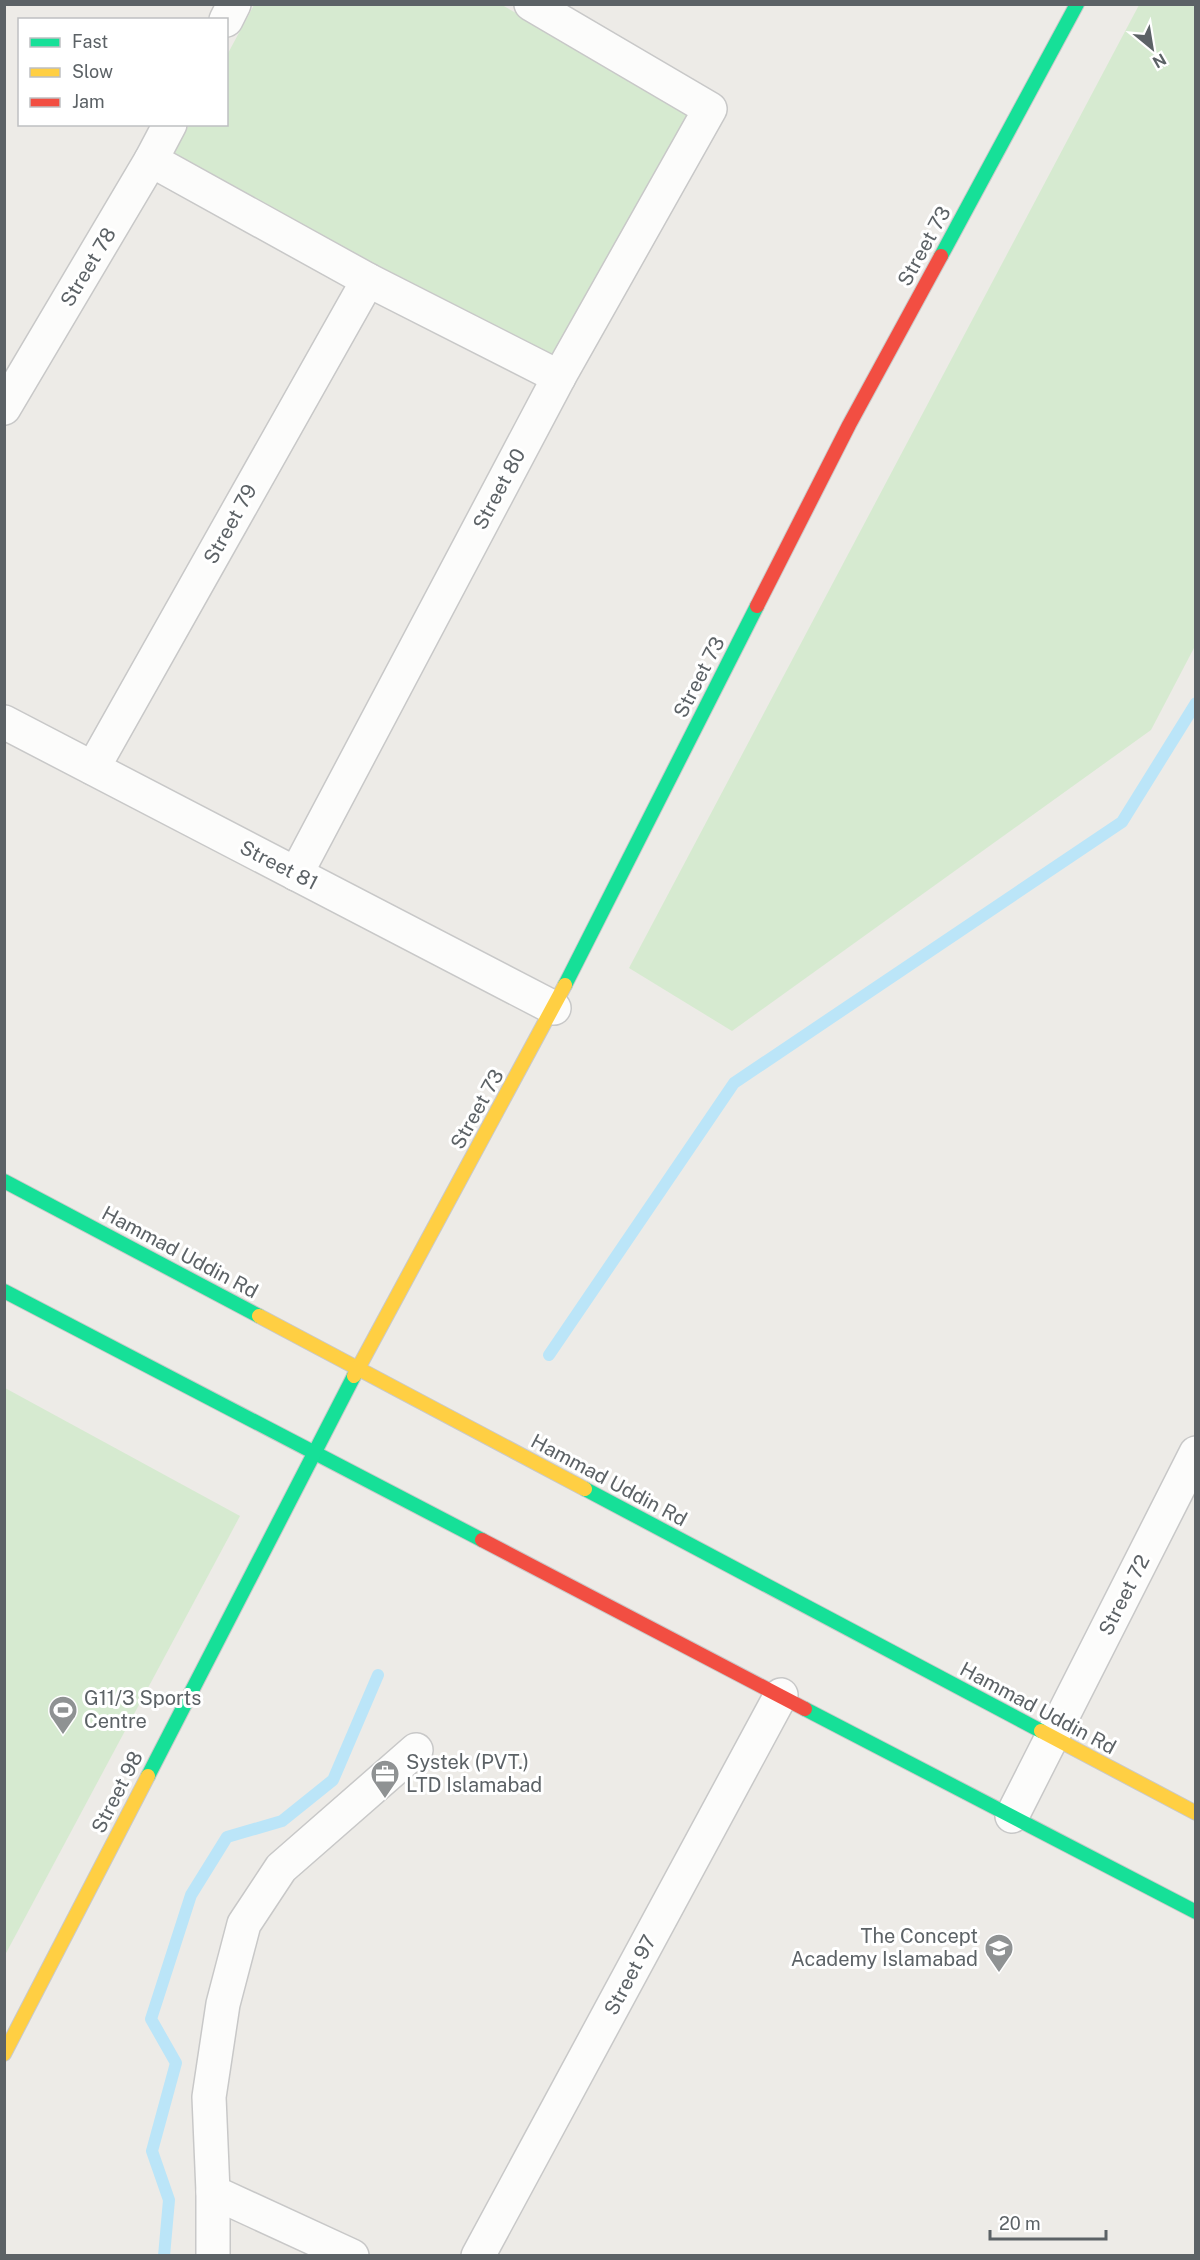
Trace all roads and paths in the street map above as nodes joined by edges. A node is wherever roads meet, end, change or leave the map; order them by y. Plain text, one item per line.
1 (234, 4) edge
2 (531, 4) edge
3 (1077, 4) edge
4 (227, 18) edge
5 (169, 126) edge
6 (151, 160) junction
7 (368, 280) junction
8 (559, 377) junction
9 (4, 408) edge
10 (4, 722) edge
11 (93, 768) junction
12 (296, 874) junction
13 (554, 1008) junction
14 (4, 1181) edge
15 (4, 1291) edge
16 (358, 1368) junction
17 (314, 1452) junction
18 (1196, 1454) edge
19 (781, 1695) junction
20 (1052, 1737) junction
21 (416, 1750) dead end
22 (1196, 1813) edge
23 (1012, 1816) junction
24 (1196, 1912) edge
25 (4, 2054) edge
26 (213, 2192) junction
27 (213, 2256) edge
28 (352, 2256) edge
29 (478, 2256) edge

1 - 4 street
2 - 8 street, Street 80
3 - 13 street, Street 73
5 - 6 street, Street 78
6 - 7 street
6 - 9 street, Street 78
7 - 8 street
7 - 11 street, Street 79
8 - 12 street, Street 80
10 - 11 street, Street 81
11 - 12 street, Street 81
12 - 13 street, Street 81
13 - 16 street, Street 73
14 - 16 street, Hammad Uddin Rd
15 - 17 street
16 - 17 street, Street 73
16 - 20 street, Hammad Uddin Rd
17 - 19 street
17 - 25 street, Street 98
18 - 20 street, Street 72
19 - 23 street
19 - 29 street, Street 97
20 - 22 street, Hammad Uddin Rd
20 - 23 street, Street 72
21 - 26 street
23 - 24 street
26 - 27 street
26 - 28 street

